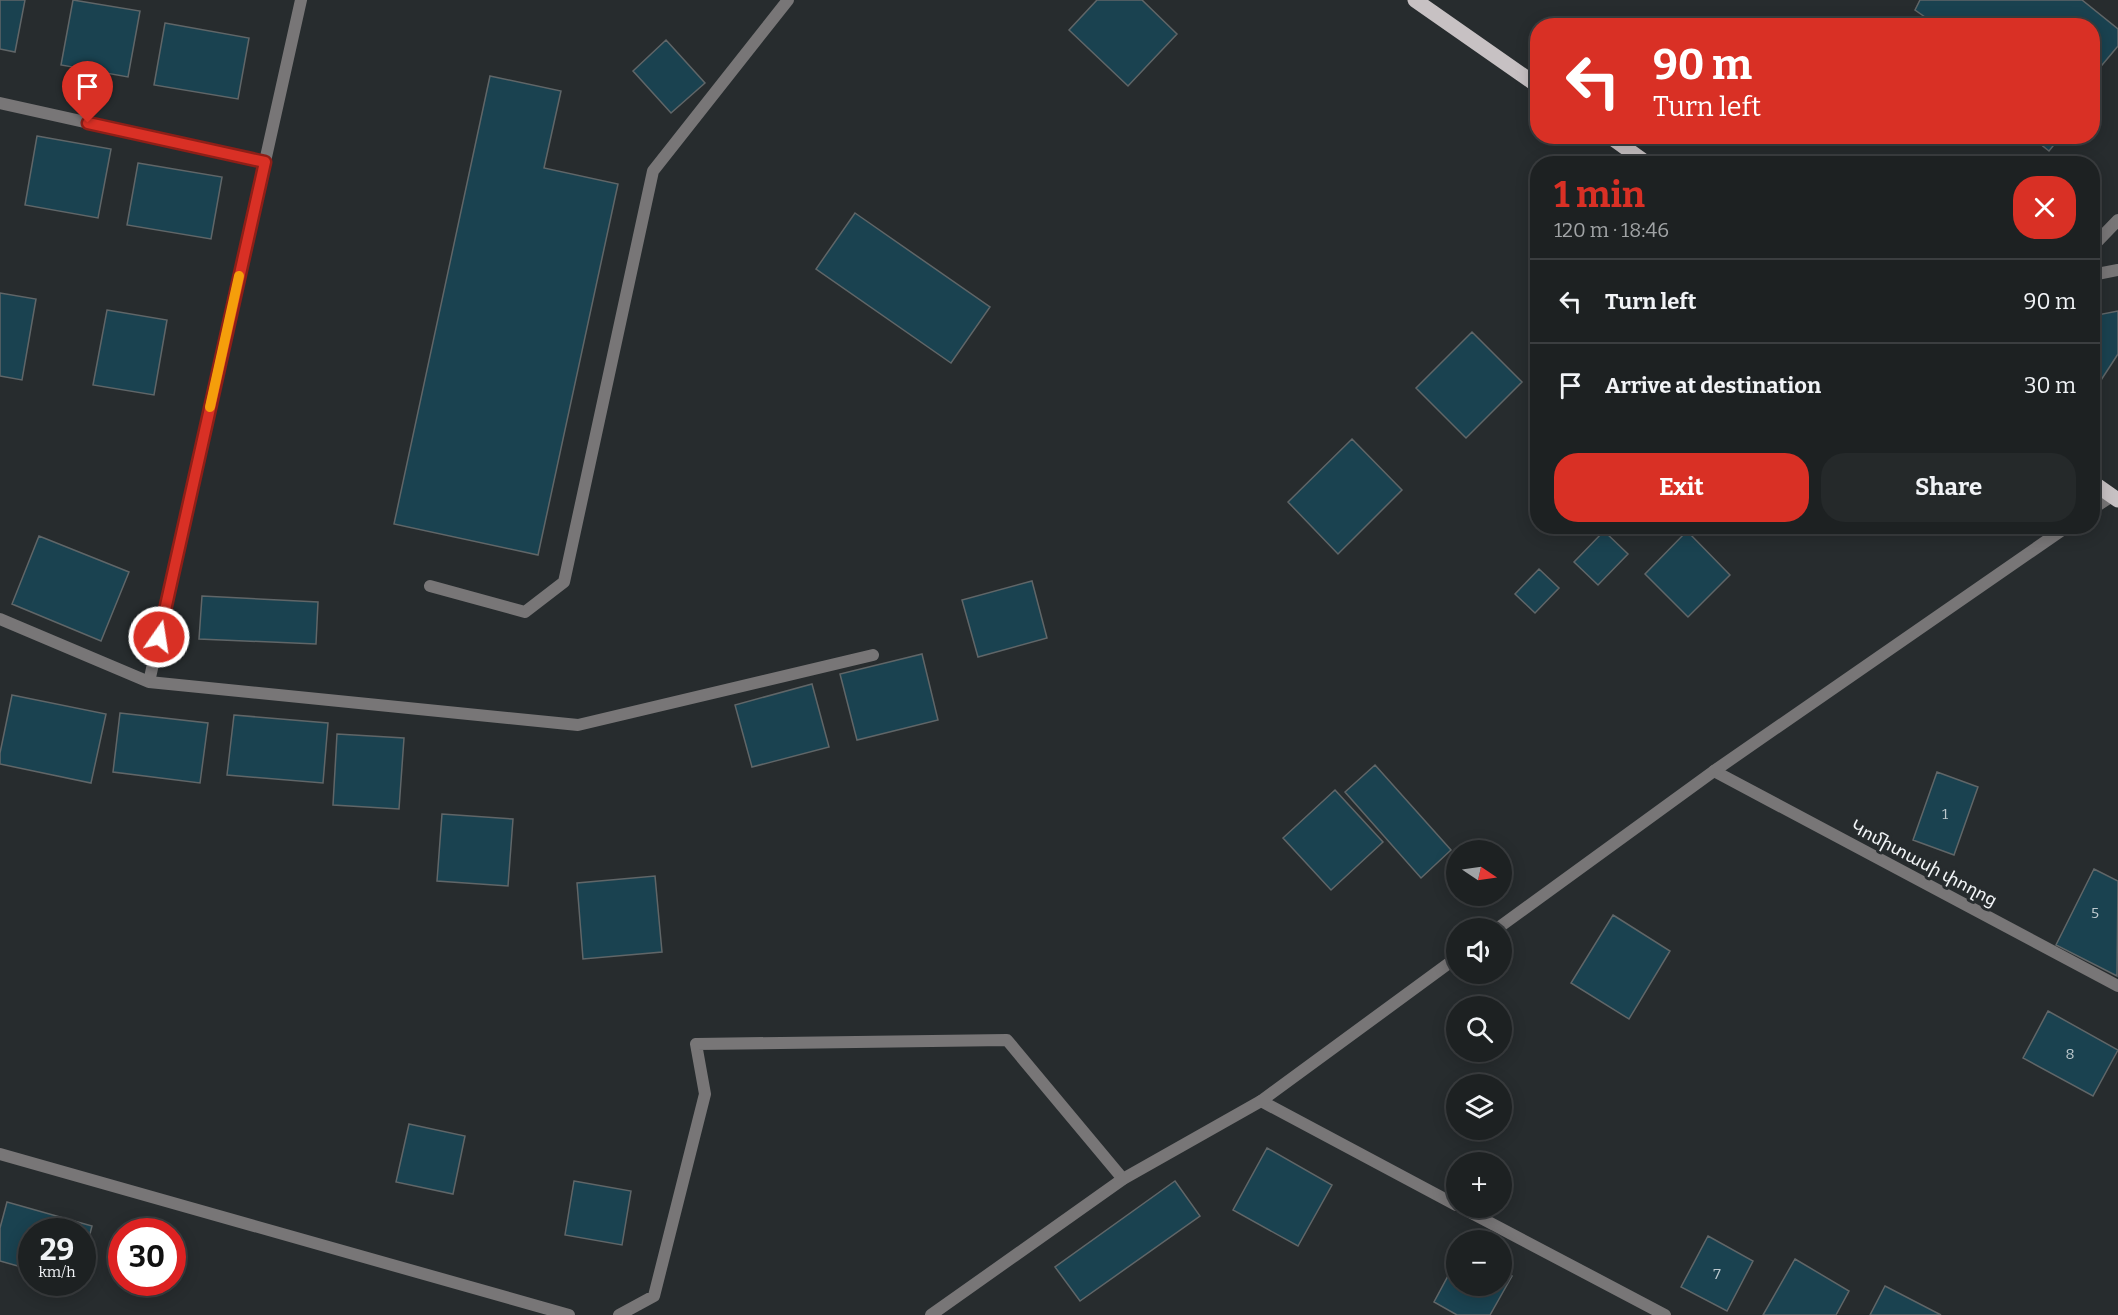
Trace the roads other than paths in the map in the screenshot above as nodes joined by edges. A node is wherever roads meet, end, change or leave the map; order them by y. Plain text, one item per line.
1 (301, 0) edge
2 (788, 0) edge
3 (1415, 0) edge
4 (1530, 80) edge
5 (0, 104) edge
6 (1620, 144) edge
7 (1637, 156) edge
8 (265, 162) junction
9 (2118, 220) edge
10 (2100, 239) edge
11 (2118, 270) edge
12 (2100, 273) edge
13 (2100, 488) edge
14 (2115, 498) edge
15 (2100, 505) edge
16 (2056, 534) edge
17 (430, 586) dead end
18 (0, 619) edge
19 (873, 655) dead end
20 (149, 682) junction
21 (1714, 771) junction
22 (1512, 918) edge
23 (1446, 965) edge
24 (2118, 986) edge
25 (1261, 1101) junction
26 (0, 1154) edge
27 (1123, 1179) junction
28 (1446, 1200) edge
29 (1481, 1218) edge
30 (569, 1315) edge
31 (619, 1315) edge
32 (931, 1315) edge
33 (1665, 1315) edge

1 - 8 street
2 - 17 street
3 - 4 main road
5 - 8 street
6 - 7 main road
8 - 20 street
9 - 10 street
11 - 12 street
13 - 14 main road
14 - 15 street
16 - 21 street
18 - 20 street
19 - 20 street
21 - 22 street
21 - 24 street, Կոմիտասի փողոց
23 - 25 street
25 - 27 street
25 - 28 street
26 - 30 street
27 - 31 street
27 - 32 street
29 - 33 street

